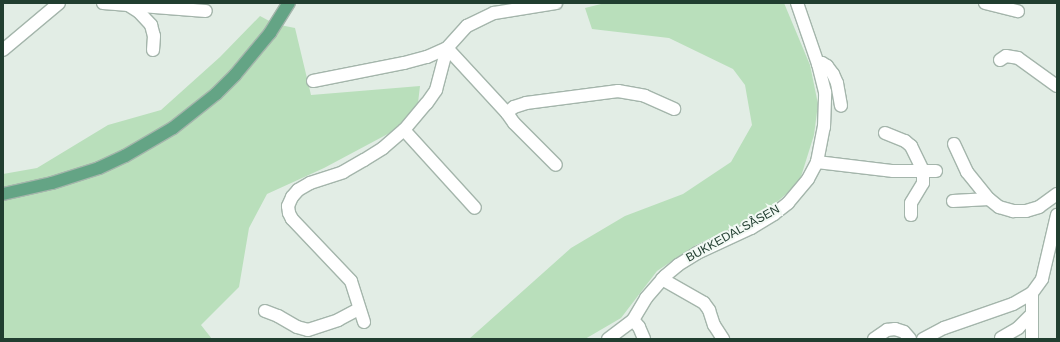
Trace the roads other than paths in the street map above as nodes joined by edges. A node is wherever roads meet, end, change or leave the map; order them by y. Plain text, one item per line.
1 (59, 3) edge
2 (103, 3) edge
3 (289, 3) edge
4 (556, 3) edge
5 (797, 3) edge
6 (985, 3) edge
7 (537, 4) edge
8 (128, 5) junction
9 (206, 11) dead end
10 (1018, 12) dead end
11 (447, 48) junction
12 (3, 50) edge
13 (153, 50) dead end
14 (1000, 60) dead end
15 (818, 64) junction
16 (313, 81) dead end
17 (1057, 86) edge
18 (841, 106) dead end
19 (674, 109) dead end
20 (507, 112) junction
21 (404, 130) junction
22 (885, 133) dead end
23 (954, 144) dead end
24 (817, 162) junction
25 (556, 165) dead end
26 (936, 170) dead end
27 (923, 171) junction
28 (3, 194) edge
29 (1057, 194) edge
30 (989, 199) junction
31 (953, 201) dead end
32 (475, 208) dead end
33 (911, 215) dead end
34 (1057, 215) edge
35 (662, 279) junction
36 (1032, 293) junction
37 (359, 309) junction
38 (265, 311) dead end
39 (1031, 316) junction
40 (633, 320) junction
41 (364, 322) dead end
42 (1001, 338) dead end
43 (608, 339) edge
44 (644, 339) edge
45 (723, 339) edge
46 (874, 339) edge
47 (910, 339) edge
48 (923, 339) edge
49 (1032, 339) edge

1 - 12 street
2 - 8 street
3 - 28 main road
4 - 7 street
5 - 15 street, BUKKEDALSÅSEN
6 - 10 street
7 - 11 street
8 - 9 street
8 - 13 street
11 - 16 street
11 - 20 street
11 - 21 street
14 - 17 street
15 - 18 street
15 - 24 street, BUKKEDALSÅSEN
19 - 20 street
20 - 25 street
21 - 32 street
21 - 37 street
22 - 27 street
23 - 30 street
24 - 27 street
24 - 35 street, BUKKEDALSÅSEN
26 - 27 street
27 - 33 street
29 - 30 street
30 - 31 street
34 - 36 street
35 - 40 street, BUKKEDALSÅSEN
35 - 45 street
36 - 39 street
36 - 48 street
37 - 38 street
37 - 41 street
39 - 42 street
39 - 49 street
40 - 43 street, BUKKEDALSÅSEN
40 - 44 street
46 - 47 street

